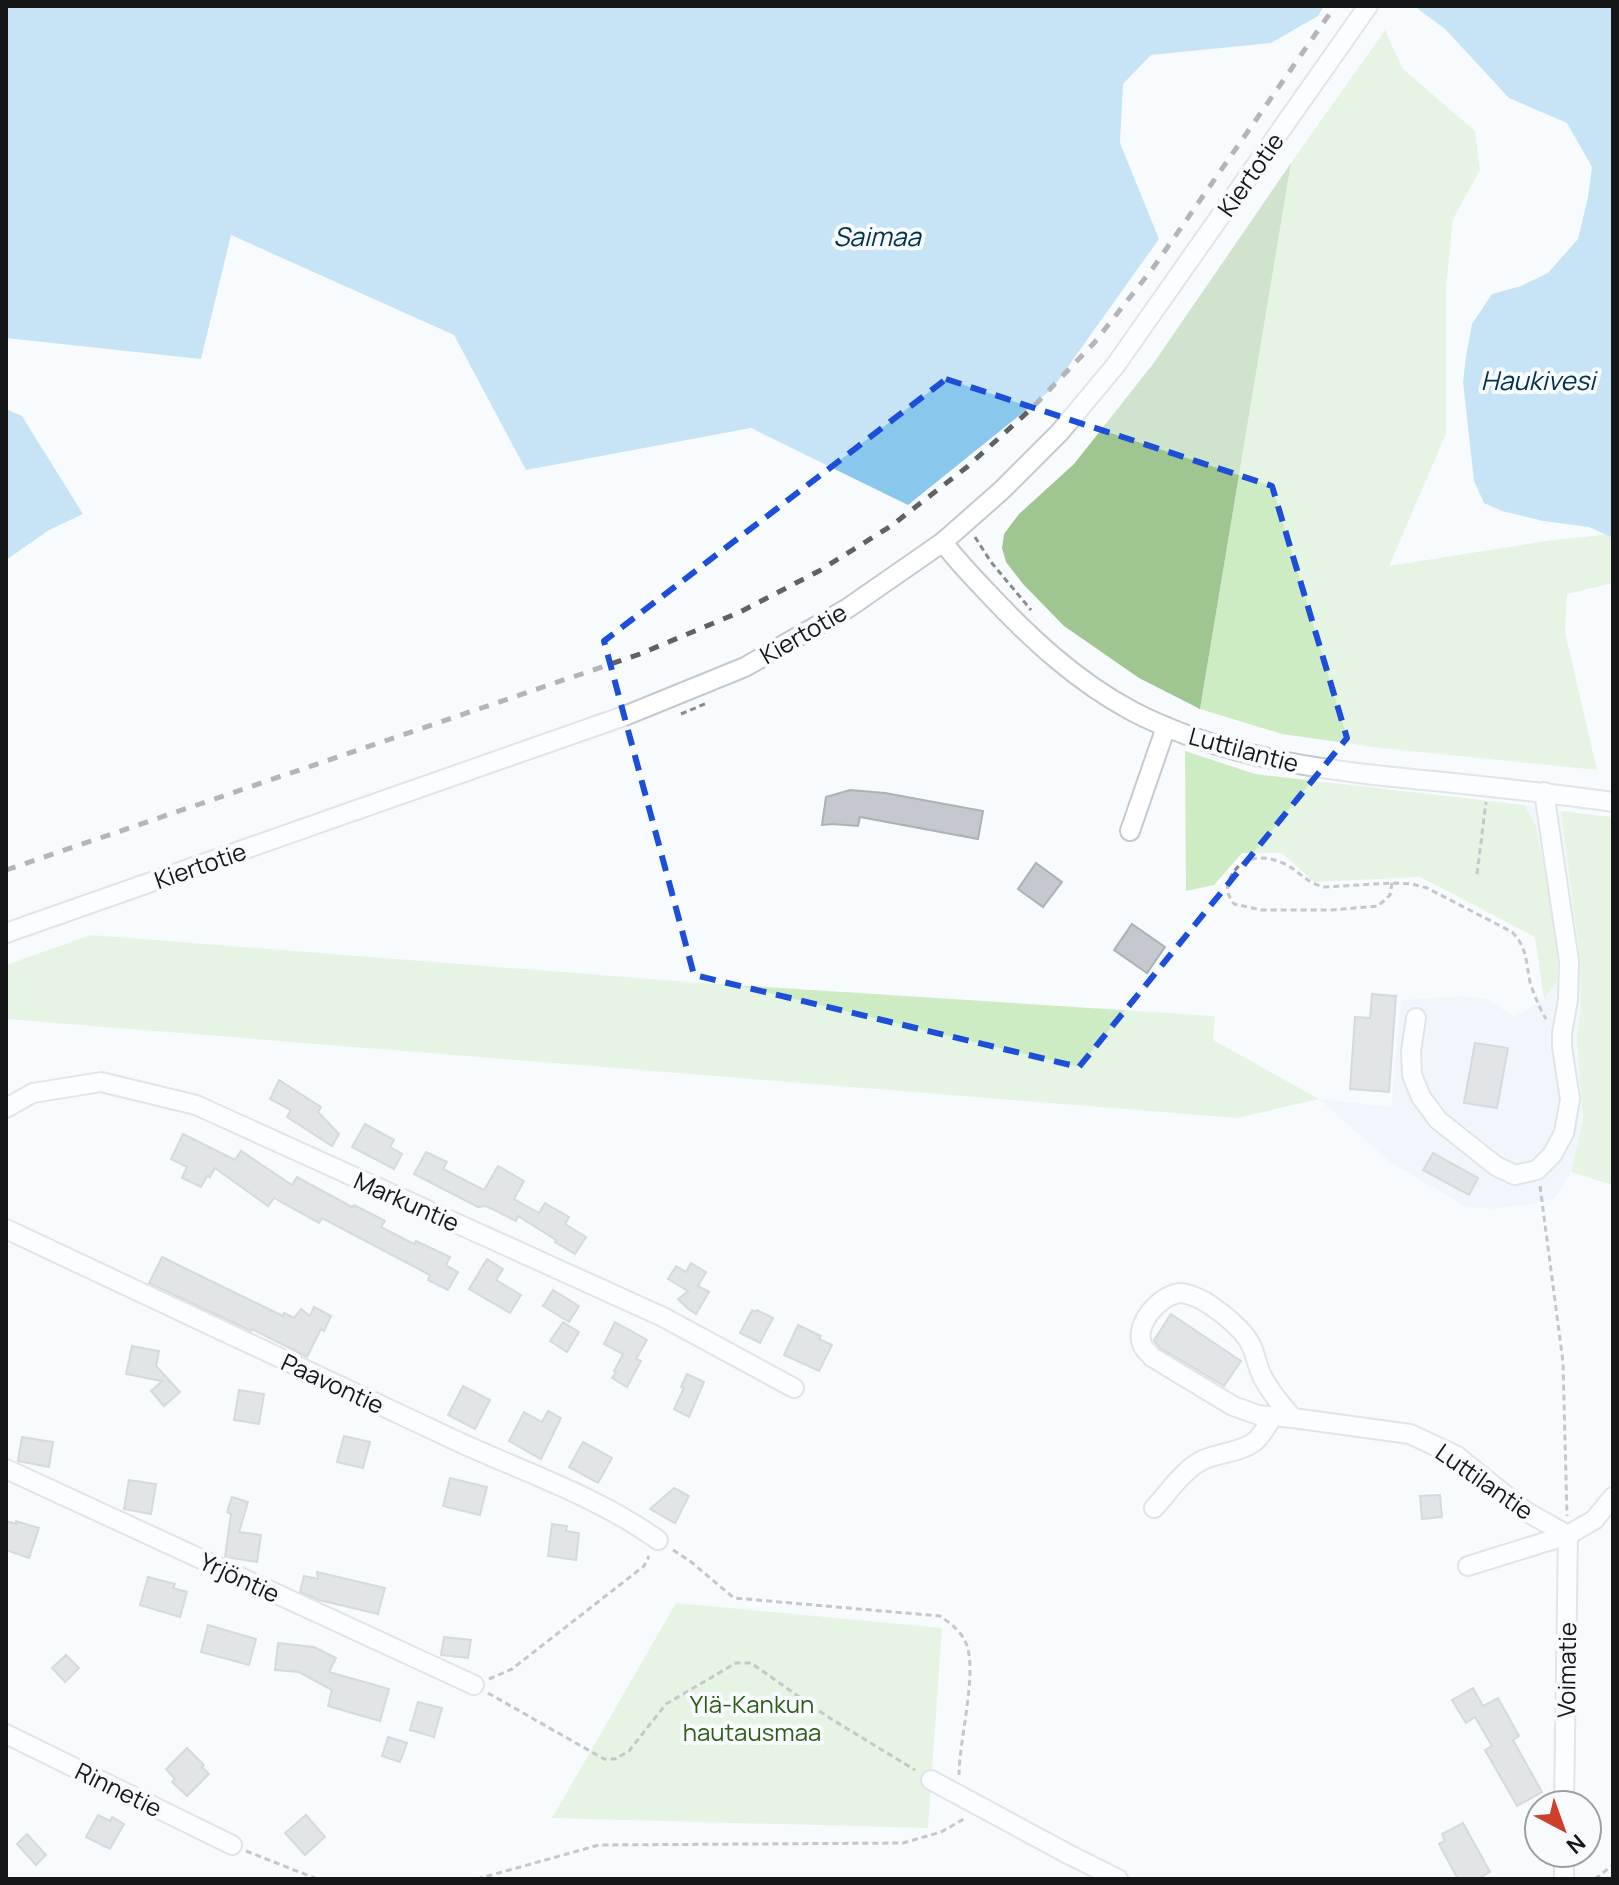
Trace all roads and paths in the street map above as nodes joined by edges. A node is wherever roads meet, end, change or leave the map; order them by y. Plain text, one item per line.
1 (1368, 6) edge
2 (948, 549) junction
3 (1033, 612) dead end
4 (709, 703) dead end
5 (681, 714) dead end
6 (1166, 727) junction
7 (1488, 787) junction
8 (1544, 792) junction
9 (1613, 802) edge
10 (1130, 831) dead end
11 (1477, 874) dead end
12 (1392, 883) junction
13 (6, 933) edge
14 (1537, 1003) dead end
15 (1416, 1018) dead end
16 (6, 1108) edge
17 (1537, 1170) junction
18 (6, 1229) edge
19 (794, 1388) dead end
20 (1273, 1416) junction
21 (1293, 1418) junction
22 (6, 1469) edge
23 (1613, 1497) edge
24 (1154, 1508) dead end
25 (1568, 1535) junction
26 (658, 1540) junction
27 (1468, 1566) dead end
28 (474, 1685) junction
29 (6, 1734) edge
30 (931, 1780) joint
31 (1564, 1789) edge
32 (959, 1795) junction
33 (984, 1809) junction
34 (232, 1845) joint
35 (1613, 1865) edge
36 (300, 1874) junction
37 (297, 1879) edge
38 (317, 1879) edge
39 (477, 1879) edge
40 (1118, 1879) edge
41 (1595, 1879) edge

1 - 2 street, Kiertotie
2 - 3 path
2 - 6 street, Luttilantie
2 - 13 street, Kiertotie
4 - 5 path
6 - 7 street, Luttilantie
6 - 10 street
7 - 8 street, Luttilantie
7 - 11 path
8 - 9 street, Luttilantie
8 - 17 street
12 - 12 path
12 - 14 path
15 - 17 street
16 - 19 street, Markuntie
17 - 25 path
18 - 26 street, Paavontie
20 - 21 street, Luttilantie
20 - 21 street, Luttilantie
20 - 24 street
21 - 25 street, Luttilantie
22 - 28 street, Yrjöntie
23 - 25 street
25 - 27 street
25 - 31 street, Voimatie
26 - 28 path
26 - 32 path
28 - 30 path
29 - 34 street, Rinnetie
30 - 32 street
32 - 33 street
33 - 39 path
33 - 40 street
34 - 36 path
35 - 41 path
36 - 37 path
36 - 38 path

